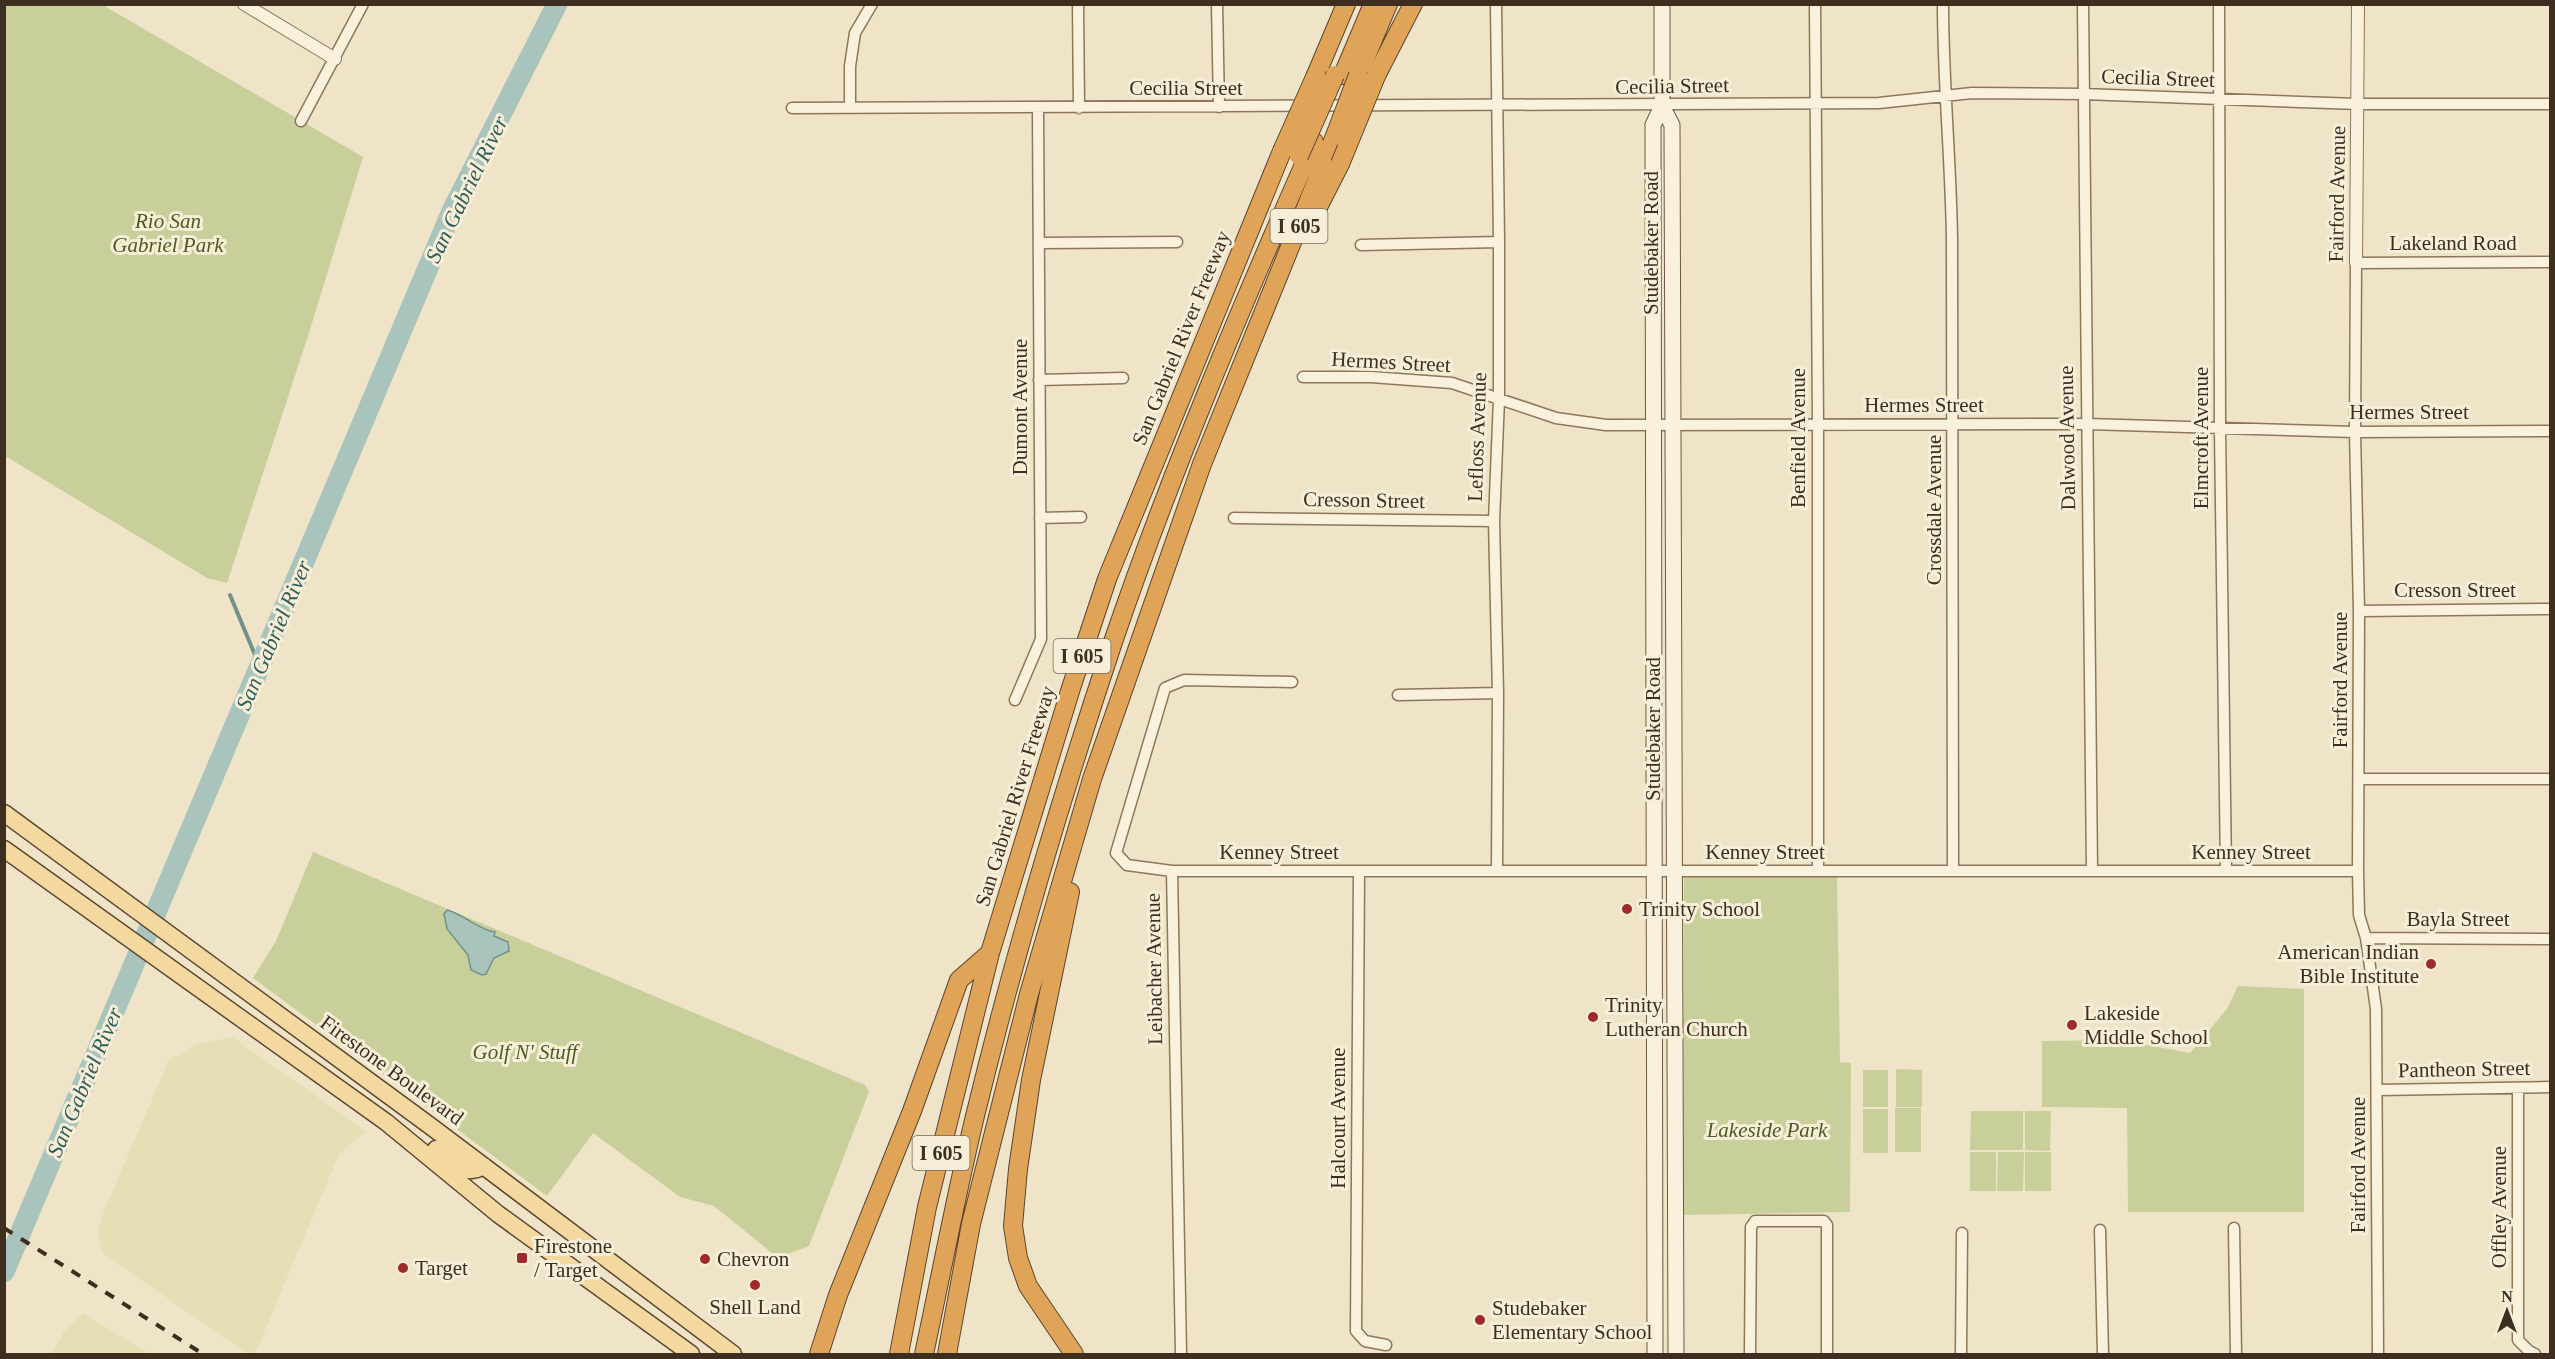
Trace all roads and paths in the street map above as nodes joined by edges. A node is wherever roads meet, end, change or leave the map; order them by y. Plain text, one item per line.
1 (244, 4) edge
2 (363, 4) edge
3 (872, 4) edge
4 (1078, 4) edge
5 (1217, 4) edge
6 (1346, 4) edge
7 (1365, 4) edge
8 (1373, 4) edge
9 (1388, 4) edge
10 (1413, 4) edge
11 (1496, 4) edge
12 (1662, 4) edge
13 (1815, 4) edge
14 (1943, 4) edge
15 (2083, 4) edge
16 (2219, 4) edge
17 (2358, 4) edge
18 (335, 59) junction
19 (1353, 75) junction
20 (2083, 94) junction
21 (1947, 96) junction
22 (2219, 100) junction
23 (1815, 104) junction
24 (2358, 104) junction
25 (2550, 104) edge
26 (1499, 106) junction
27 (1662, 106) junction
28 (1219, 107) junction
29 (792, 108) dead end
30 (850, 108) junction
31 (1038, 108) junction
32 (1078, 108) junction
33 (301, 122) dead end
34 (1326, 136) junction
35 (1290, 154) junction
36 (1177, 242) dead end
37 (1499, 242) junction
38 (1039, 243) junction
39 (1361, 245) dead end
40 (2550, 262) edge
41 (2356, 263) junction
42 (1263, 316) junction
43 (1303, 377) dead end
44 (1123, 378) dead end
45 (1039, 380) junction
46 (1499, 399) junction
47 (1654, 424) junction
48 (1673, 424) junction
49 (1954, 424) junction
50 (2086, 424) junction
51 (1818, 425) junction
52 (2220, 430) junction
53 (2550, 431) edge
54 (2355, 432) junction
55 (1081, 517) dead end
56 (1040, 518) junction
57 (1234, 518) dead end
58 (1494, 521) junction
59 (2550, 609) edge
60 (2359, 610) junction
61 (1292, 682) dead end
62 (1497, 693) junction
63 (1398, 695) dead end
64 (1015, 700) dead end
65 (1092, 779) junction
66 (2359, 779) junction
67 (2550, 779) edge
68 (4, 813) edge
69 (13, 825) edge
70 (4, 849) edge
71 (1172, 871) junction
72 (1359, 871) junction
73 (1497, 871) junction
74 (1655, 871) junction
75 (1674, 871) junction
76 (1818, 871) junction
77 (1953, 871) junction
78 (2092, 871) junction
79 (2226, 871) junction
80 (2358, 871) junction
81 (2366, 938) junction
82 (2550, 939) edge
83 (990, 953) junction
84 (2550, 1087) edge
85 (2518, 1088) junction
86 (2378, 1090) junction
87 (386, 1122) junction
88 (484, 1166) junction
89 (2234, 1228) dead end
90 (2100, 1230) dead end
91 (1962, 1233) dead end
92 (1386, 1345) dead end
93 (691, 1354) edge
94 (733, 1354) edge
95 (819, 1354) edge
96 (899, 1354) edge
97 (917, 1354) edge
98 (924, 1354) edge
99 (947, 1354) edge
100 (1074, 1354) edge
101 (1181, 1354) edge
102 (1655, 1354) edge
103 (1676, 1354) edge
104 (1750, 1354) edge
105 (1827, 1354) edge
106 (1961, 1354) edge
107 (2103, 1354) edge
108 (2236, 1354) edge
109 (2378, 1354) edge
110 (2535, 1354) edge

1 - 18 street
2 - 18 street
3 - 30 street
4 - 32 street
5 - 28 street
6 - 35 highway, San Gabriel River Freeway / I 605, bridge
7 - 19 highway
8 - 19 highway
9 - 19 highway, I 605
10 - 19 highway
11 - 26 street, Lefloss Avenue
12 - 27 main road, Studebaker Road
13 - 23 street, Benfield Avenue
14 - 21 street, Crossdale Avenue
15 - 20 street, Dalwood Avenue
16 - 22 street, Elmcroft Avenue
17 - 24 street, Fairford Avenue
18 - 33 street
19 - 34 highway, I 605, bridge
19 - 35 highway, bridge
19 - 42 highway, bridge
20 - 21 street, Cecilia Street
20 - 22 street, Cecilia Street
20 - 50 street, Dalwood Avenue
21 - 23 street, Cecilia Street
21 - 49 street, Crossdale Avenue
22 - 24 street, Cecilia Street
22 - 52 street, Elmcroft Avenue
23 - 27 street, Cecilia Street
23 - 51 street, Benfield Avenue
24 - 25 street, Cecilia Street
24 - 41 street, Fairford Avenue
26 - 27 street, Cecilia Street
26 - 28 street, Cecilia Street
26 - 37 street, Lefloss Avenue
27 - 47 main road, Studebaker Road
27 - 48 main road, Studebaker Road
28 - 32 street, Cecilia Street
29 - 30 street, Cecilia Street
30 - 31 street, Cecilia Street
31 - 32 street, Cecilia Street
31 - 38 street, Dumont Avenue
34 - 42 highway, I 605
34 - 98 highway
35 - 83 highway, San Gabriel River Freeway / I 605
35 - 97 highway
36 - 38 street
37 - 39 street
37 - 46 street, Lefloss Avenue
38 - 45 street, Dumont Avenue
40 - 41 street, Lakeland Road
41 - 54 street, Fairford Avenue
42 - 65 highway, I 605
43 - 46 street, Hermes Street
44 - 45 street
45 - 56 street, Dumont Avenue
46 - 47 street, Hermes Street
46 - 58 street, Lefloss Avenue
47 - 48 street, Hermes Street
47 - 74 main road, Studebaker Road
48 - 51 street, Hermes Street
48 - 75 main road, Studebaker Road
49 - 50 street, Hermes Street
49 - 51 street, Hermes Street
49 - 77 street, Crossdale Avenue
50 - 52 street, Hermes Street
50 - 78 street, Dalwood Avenue
51 - 76 street, Benfield Avenue
52 - 54 street, Hermes Street
52 - 79 street, Elmcroft Avenue
53 - 54 street, Hermes Street
54 - 60 street, Fairford Avenue
55 - 56 street
56 - 64 street, Dumont Avenue
57 - 58 street, Cresson Street
58 - 62 street, Lefloss Avenue
59 - 60 street, Cresson Street
60 - 66 street, Fairford Avenue
61 - 71 street, Leibacher Avenue
62 - 63 street
62 - 73 street, Lefloss Avenue
65 - 99 highway, I 605
65 - 100 highway
66 - 67 street
66 - 80 street, Fairford Avenue
68 - 69 main road, Firestone Boulevard
69 - 88 main road, Firestone Boulevard
70 - 87 main road
71 - 72 street, Kenney Street
71 - 101 street, Leibacher Avenue
72 - 73 street, Kenney Street
72 - 92 street, Halcourt Avenue
73 - 74 street, Kenney Street
74 - 75 street, Kenney Street
74 - 102 main road, Studebaker Road
75 - 76 street, Kenney Street
75 - 103 main road, Studebaker Road
76 - 77 street, Kenney Street
77 - 78 street, Kenney Street
78 - 79 street, Kenney Street
79 - 80 street, Kenney Street
80 - 81 street, Fairford Avenue
81 - 82 street, Bayla Street
81 - 86 street, Fairford Avenue
83 - 95 highway
83 - 96 highway, San Gabriel River Freeway / I 605
84 - 85 street, Pantheon Street
85 - 86 street, Pantheon Street
85 - 110 street, Offley Avenue
86 - 109 street, Fairford Avenue
87 - 88 main road
87 - 93 main road
88 - 94 main road, Firestone Boulevard
89 - 108 street
90 - 107 street
91 - 106 street
104 - 105 street

